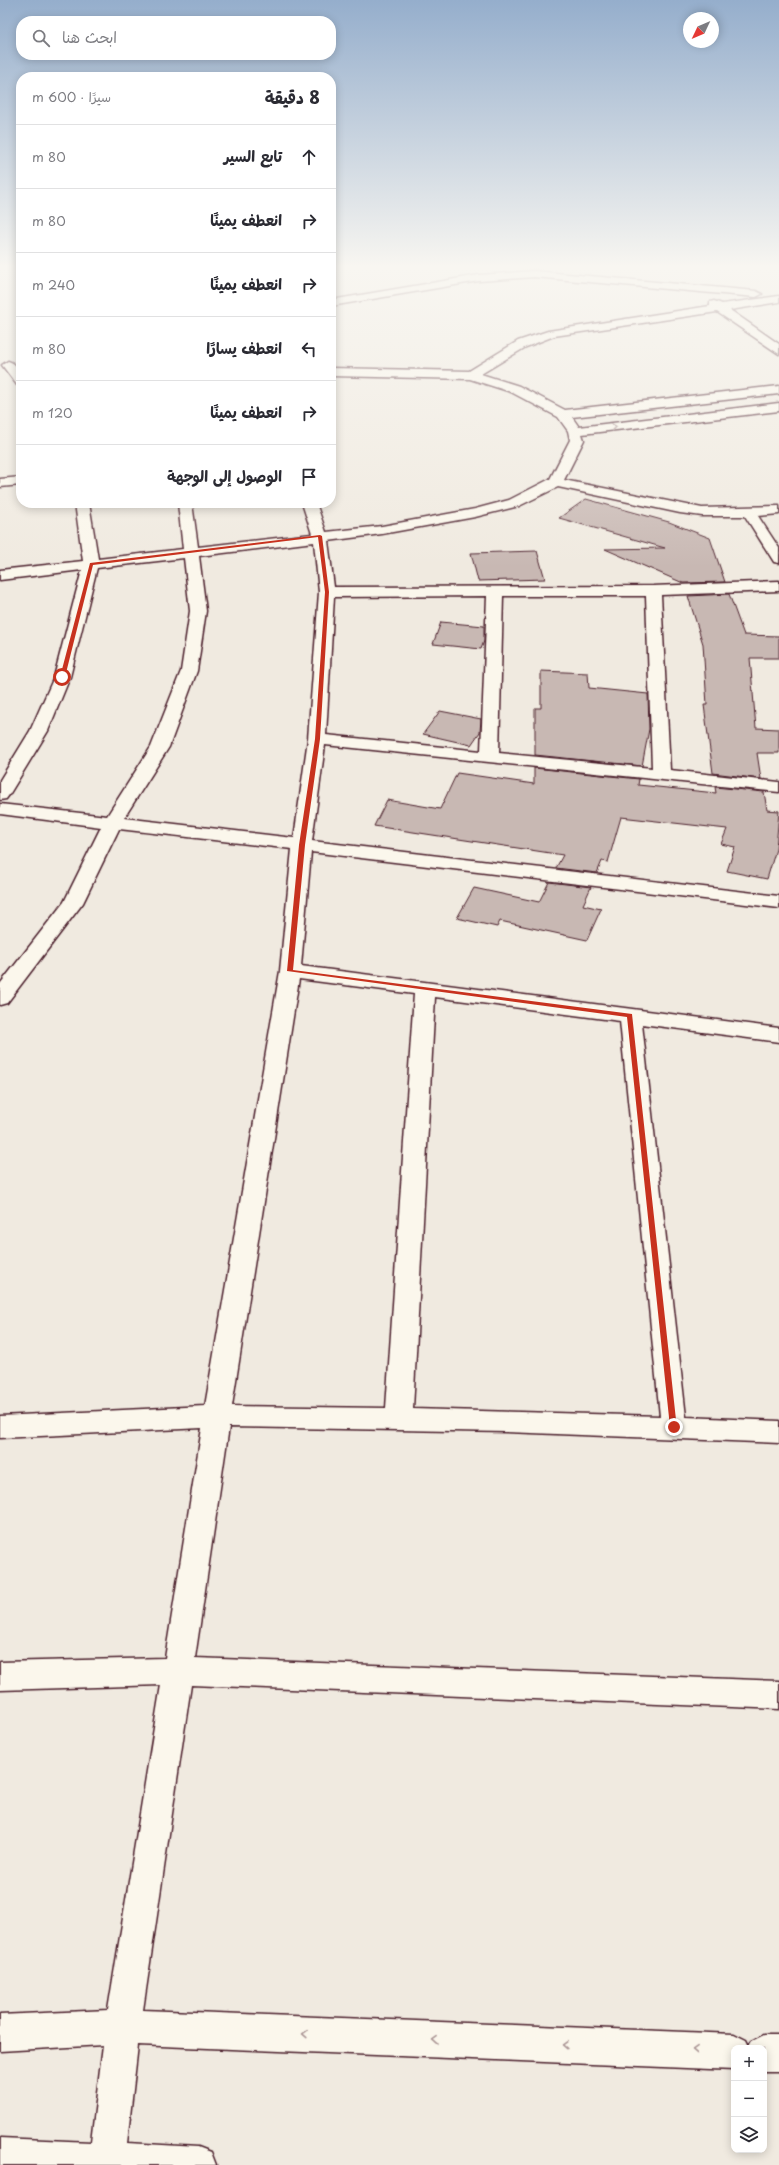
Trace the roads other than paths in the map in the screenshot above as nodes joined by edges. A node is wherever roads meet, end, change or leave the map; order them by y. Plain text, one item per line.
1 (487, 365) edge
2 (4, 366) edge
3 (336, 372) edge
4 (471, 375) junction
5 (16, 377) edge
6 (779, 390) edge
7 (779, 407) edge
8 (563, 414) junction
9 (575, 431) junction
10 (16, 481) edge
11 (556, 482) junction
12 (0, 483) edge
13 (83, 508) edge
14 (186, 508) edge
15 (312, 508) edge
16 (779, 510) edge
17 (749, 512) junction
18 (320, 536) junction
19 (192, 552) junction
20 (779, 559) edge
21 (91, 564) junction
22 (0, 575) edge
23 (779, 586) edge
24 (653, 591) junction
25 (327, 592) junction
26 (495, 592) junction
27 (317, 739) junction
28 (490, 758) junction
29 (661, 775) junction
30 (779, 787) edge
31 (0, 795) edge
32 (0, 809) edge
33 (113, 822) junction
34 (302, 845) junction
35 (779, 902) edge
36 (290, 971) junction
37 (425, 988) junction
38 (0, 998) edge
39 (630, 1015) junction
40 (779, 1035) edge
41 (217, 1416) junction
42 (399, 1419) junction
43 (0, 1427) edge
44 (674, 1427) junction
45 (779, 1432) edge
46 (178, 1672) junction
47 (0, 1676) edge
48 (779, 1695) edge
49 (123, 2027) junction
50 (0, 2033) edge
51 (731, 2052) edge
52 (767, 2053) edge
53 (779, 2053) edge
54 (0, 2156) edge
55 (107, 2161) junction
56 (198, 2165) edge

1 - 4 street
2 - 5 street
3 - 4 street
4 - 8 street
6 - 8 street
9 -> 7 street
8 - 9 street
9 - 11 street
10 - 12 street
11 - 17 street
11 - 18 street
13 - 21 street
14 - 19 street
15 - 18 street
16 - 17 street
17 - 20 street
18 - 19 street
18 - 25 street
19 - 21 street
19 - 33 street
21 - 22 street
21 - 31 street
23 - 24 street
24 - 26 street
24 - 29 street
25 - 26 street
25 - 27 street
26 - 28 street
27 - 28 street
27 - 34 street
28 - 29 street
29 - 30 street
32 - 33 street
33 - 34 street
33 - 38 street
34 - 35 street
34 - 36 street
36 - 37 street
36 - 41 street
37 - 39 street
37 - 42 street
39 - 40 street
39 - 44 street
41 - 42 street
41 - 43 street
41 - 46 street
42 - 44 street
44 - 45 street
46 - 47 street
46 - 48 street
46 - 49 street
49 - 50 street
51 -> 49 street
49 - 55 street
52 - 53 street
54 - 55 street
55 - 56 street

